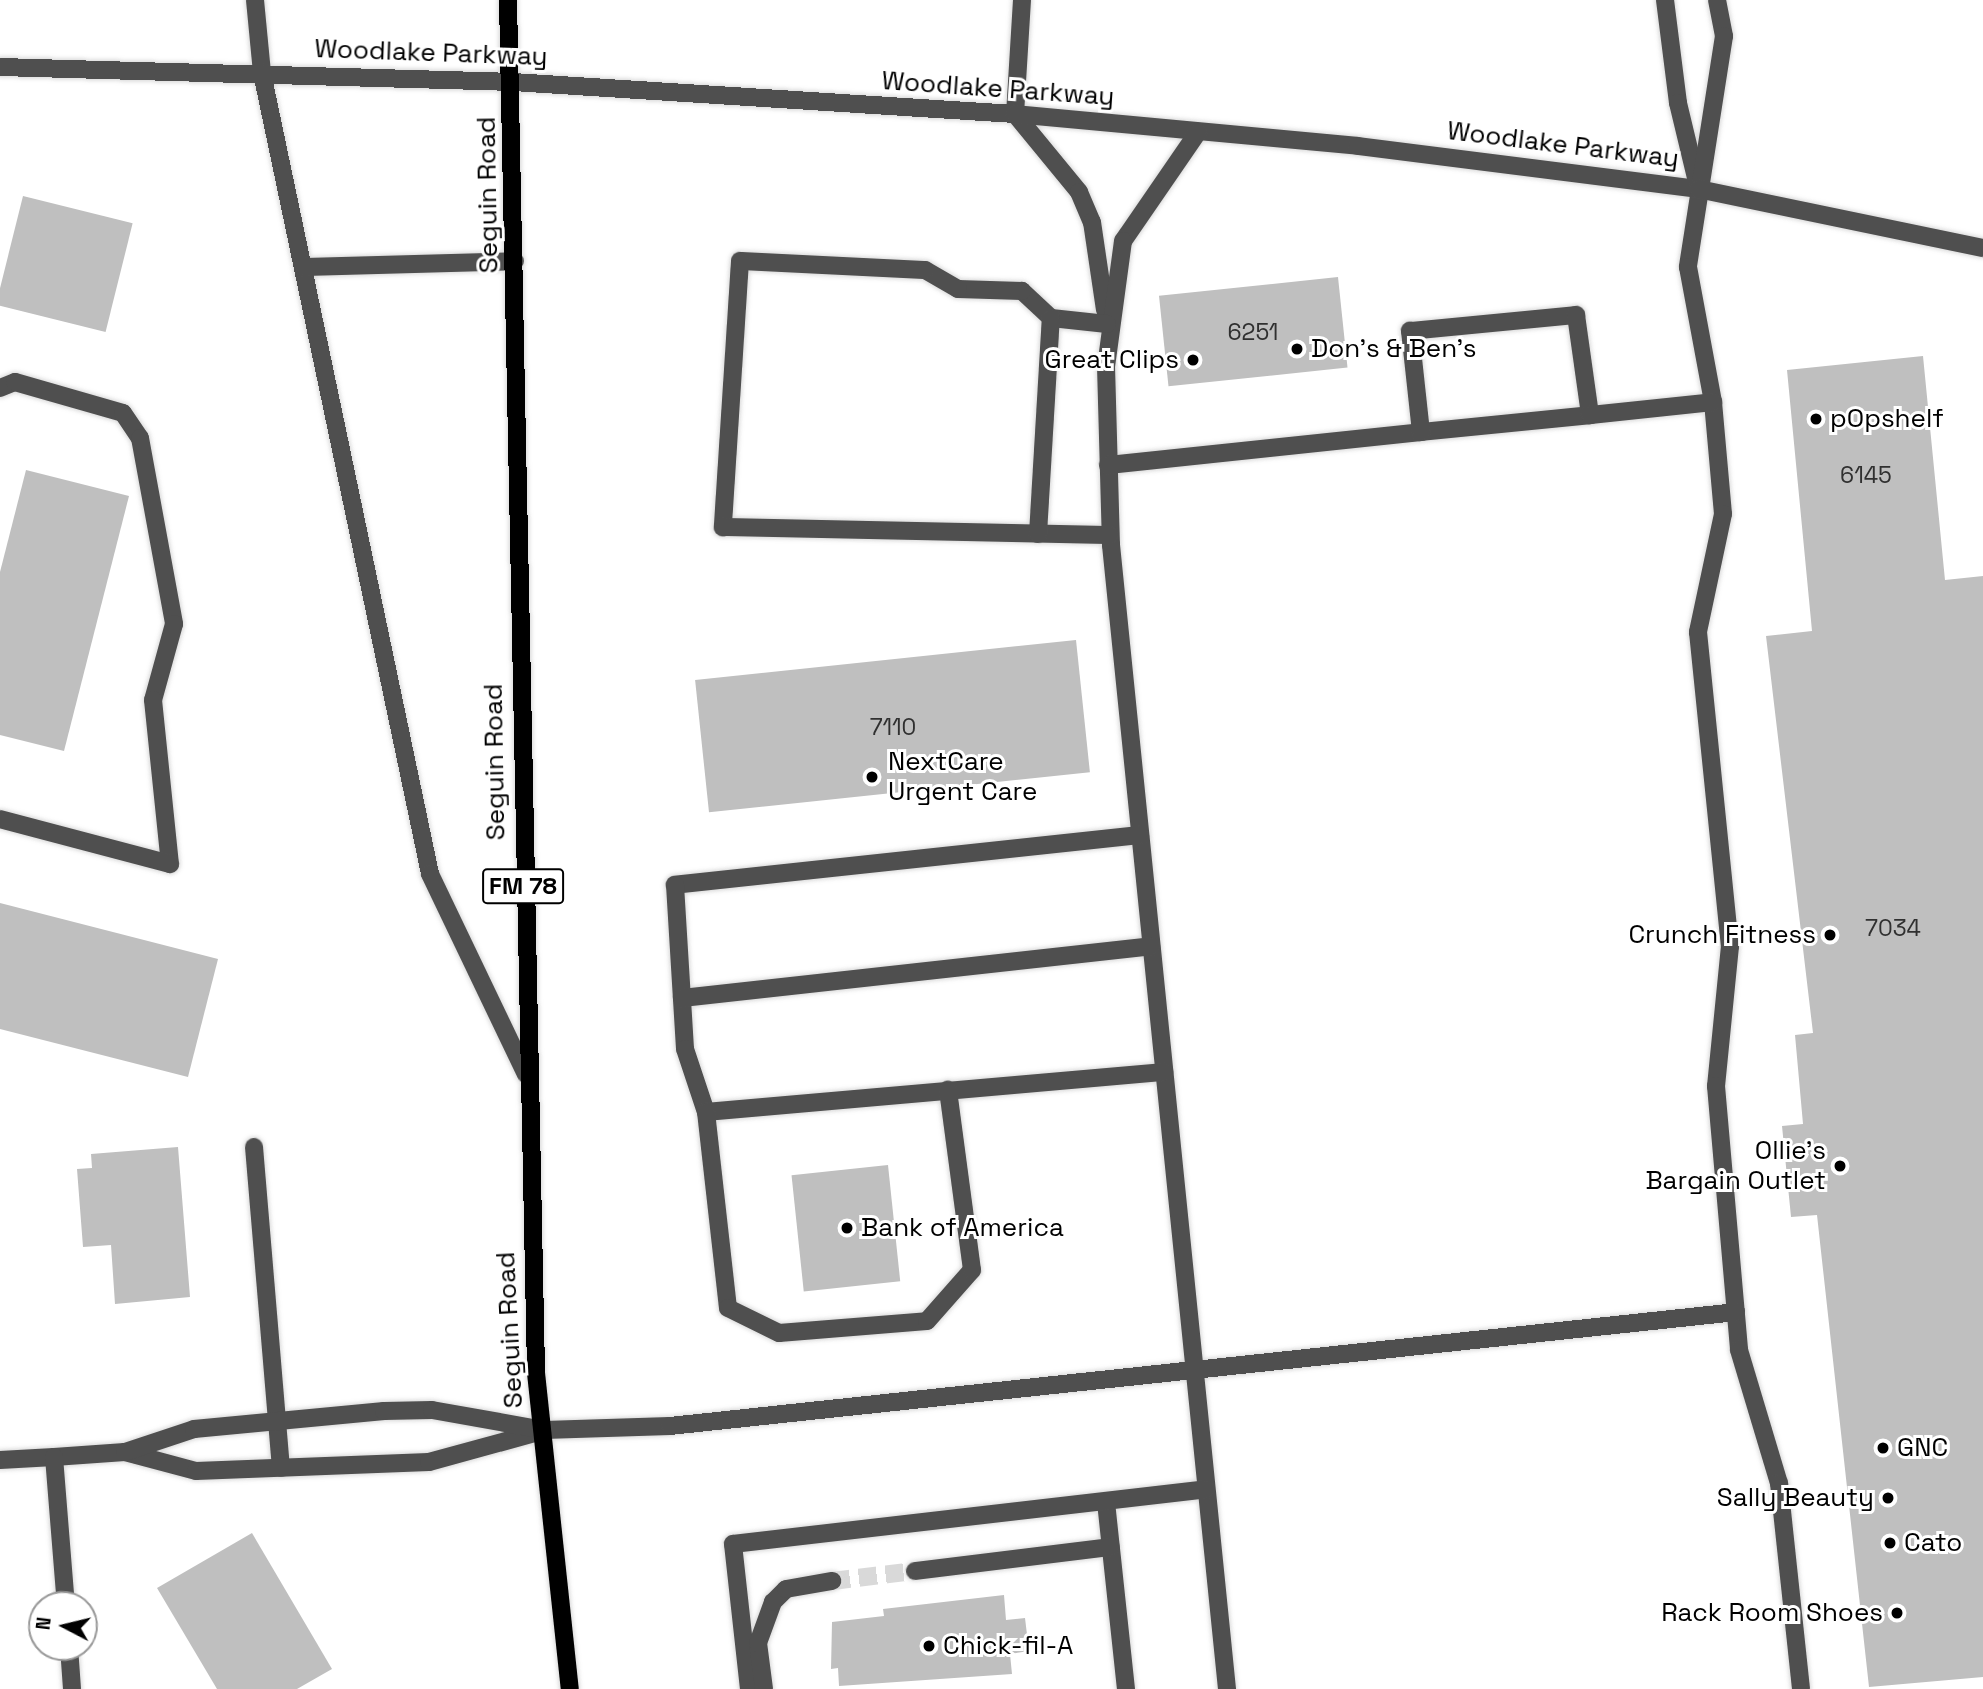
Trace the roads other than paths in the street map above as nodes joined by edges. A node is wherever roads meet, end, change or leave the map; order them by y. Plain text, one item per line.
1 (255, 0) edge
2 (508, 0) edge
3 (1021, 0) edge
4 (1665, 0) edge
5 (1717, 0) edge
6 (0, 67) edge
7 (262, 73) junction
8 (513, 82) junction
9 (1015, 114) junction
10 (1198, 132) junction
11 (1698, 189) junction
12 (1983, 248) edge
13 (516, 261) junction
14 (305, 267) junction
15 (1051, 318) junction
16 (1107, 324) junction
17 (0, 388) edge
18 (1713, 402) junction
19 (1590, 415) junction
20 (1421, 432) junction
21 (1108, 465) junction
22 (1038, 534) junction
23 (1110, 535) junction
24 (0, 818) edge
25 (1140, 835) junction
26 (1151, 946) junction
27 (682, 998) junction
28 (1164, 1072) junction
29 (526, 1074) junction
30 (948, 1090) junction
31 (706, 1112) junction
32 (254, 1147) dead end
33 (1736, 1312) junction
34 (1194, 1370) junction
35 (276, 1418) junction
36 (544, 1430) junction
37 (125, 1452) junction
38 (54, 1457) junction
39 (0, 1460) edge
40 (281, 1468) junction
41 (1206, 1489) junction
42 (1107, 1502) junction
43 (1111, 1547) junction
44 (915, 1571) tunnel mouth
45 (832, 1581) tunnel mouth
46 (65, 1591) edge
47 (70, 1661) edge
48 (72, 1689) edge
49 (570, 1689) edge
50 (749, 1689) edge
51 (764, 1689) edge
52 (1126, 1689) edge
53 (1227, 1689) edge
54 (1801, 1689) edge

1 - 7 street
2 - 8 main road, Seguin Road / FM 78
3 - 9 street
4 - 11 street
5 - 11 street
6 - 7 street, Woodlake Parkway
7 - 8 street, Woodlake Parkway
7 - 14 street
8 - 9 street, Woodlake Parkway
8 - 13 main road, Seguin Road / FM 78
9 - 10 street, Woodlake Parkway
9 - 16 street
10 - 11 street, Woodlake Parkway
10 - 16 street
11 - 12 street, Woodlake Parkway
11 - 18 street
13 - 14 street
13 - 29 main road, Seguin Road / FM 78
14 - 29 street
15 - 16 street
15 - 22 street
15 - 22 street
16 - 21 street
17 - 24 street
18 - 19 street
18 - 33 street
19 - 20 street
19 - 20 street
20 - 21 street
21 - 23 street
22 - 23 street
23 - 25 street
25 - 26 street
25 - 27 street
26 - 27 street
26 - 28 street
27 - 31 street
28 - 30 street
28 - 34 street
29 - 36 main road, Seguin Road / FM 78
30 - 31 street
30 - 31 street
32 - 35 street
33 - 34 street
33 - 54 street
34 - 36 street
34 - 41 street
35 - 36 street
35 - 37 street
35 - 40 street
36 - 40 street
36 - 49 main road, Seguin Road / FM 78
37 - 38 street
37 - 40 street
38 - 39 street
38 - 46 street
41 - 42 street
41 - 53 street
42 - 43 street
42 - 50 street
43 - 44 street
43 - 52 street
45 - 51 street
47 - 48 street

